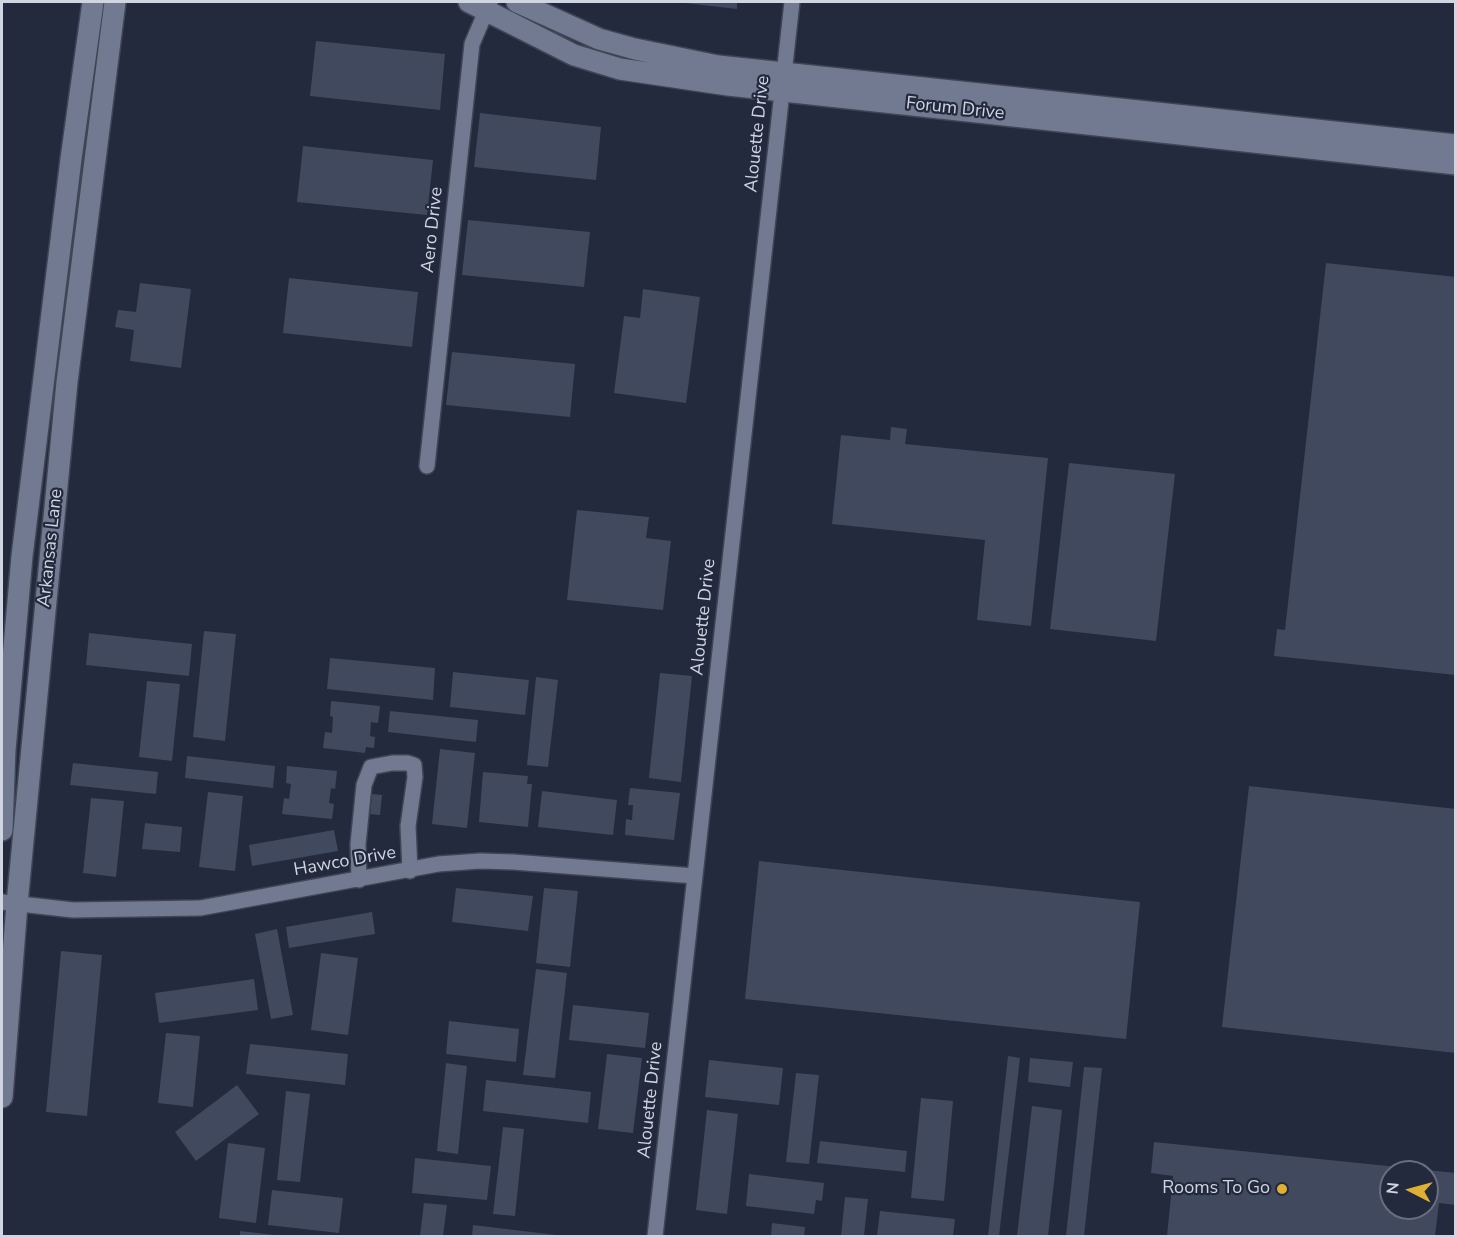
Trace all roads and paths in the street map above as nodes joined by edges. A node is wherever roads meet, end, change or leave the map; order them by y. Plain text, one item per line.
1 (93, 2) edge
2 (115, 2) edge
3 (517, 2) edge
4 (792, 2) edge
5 (482, 4) edge
6 (783, 82) junction
7 (1455, 145) edge
8 (1455, 164) edge
9 (427, 466) dead end
10 (2, 830) edge
11 (411, 871) junction
12 (695, 876) junction
13 (359, 880) junction
14 (9, 903) edge
15 (2, 1096) edge
16 (656, 1236) edge

1 - 10 street, Arkansas Lane
2 - 14 street, Arkansas Lane
3 - 6 street, Forum Drive
4 - 6 street, Alouette Drive
5 - 6 street, Forum Drive
5 - 9 street, Aero Drive
6 - 7 street, Forum Drive
6 - 8 street, Forum Drive
6 - 12 street, Alouette Drive
11 - 12 street, Hawco Drive
11 - 13 street, Hawco Drive
11 - 13 street
12 - 16 street, Alouette Drive
13 - 14 street, Hawco Drive
14 - 15 street, Arkansas Lane

